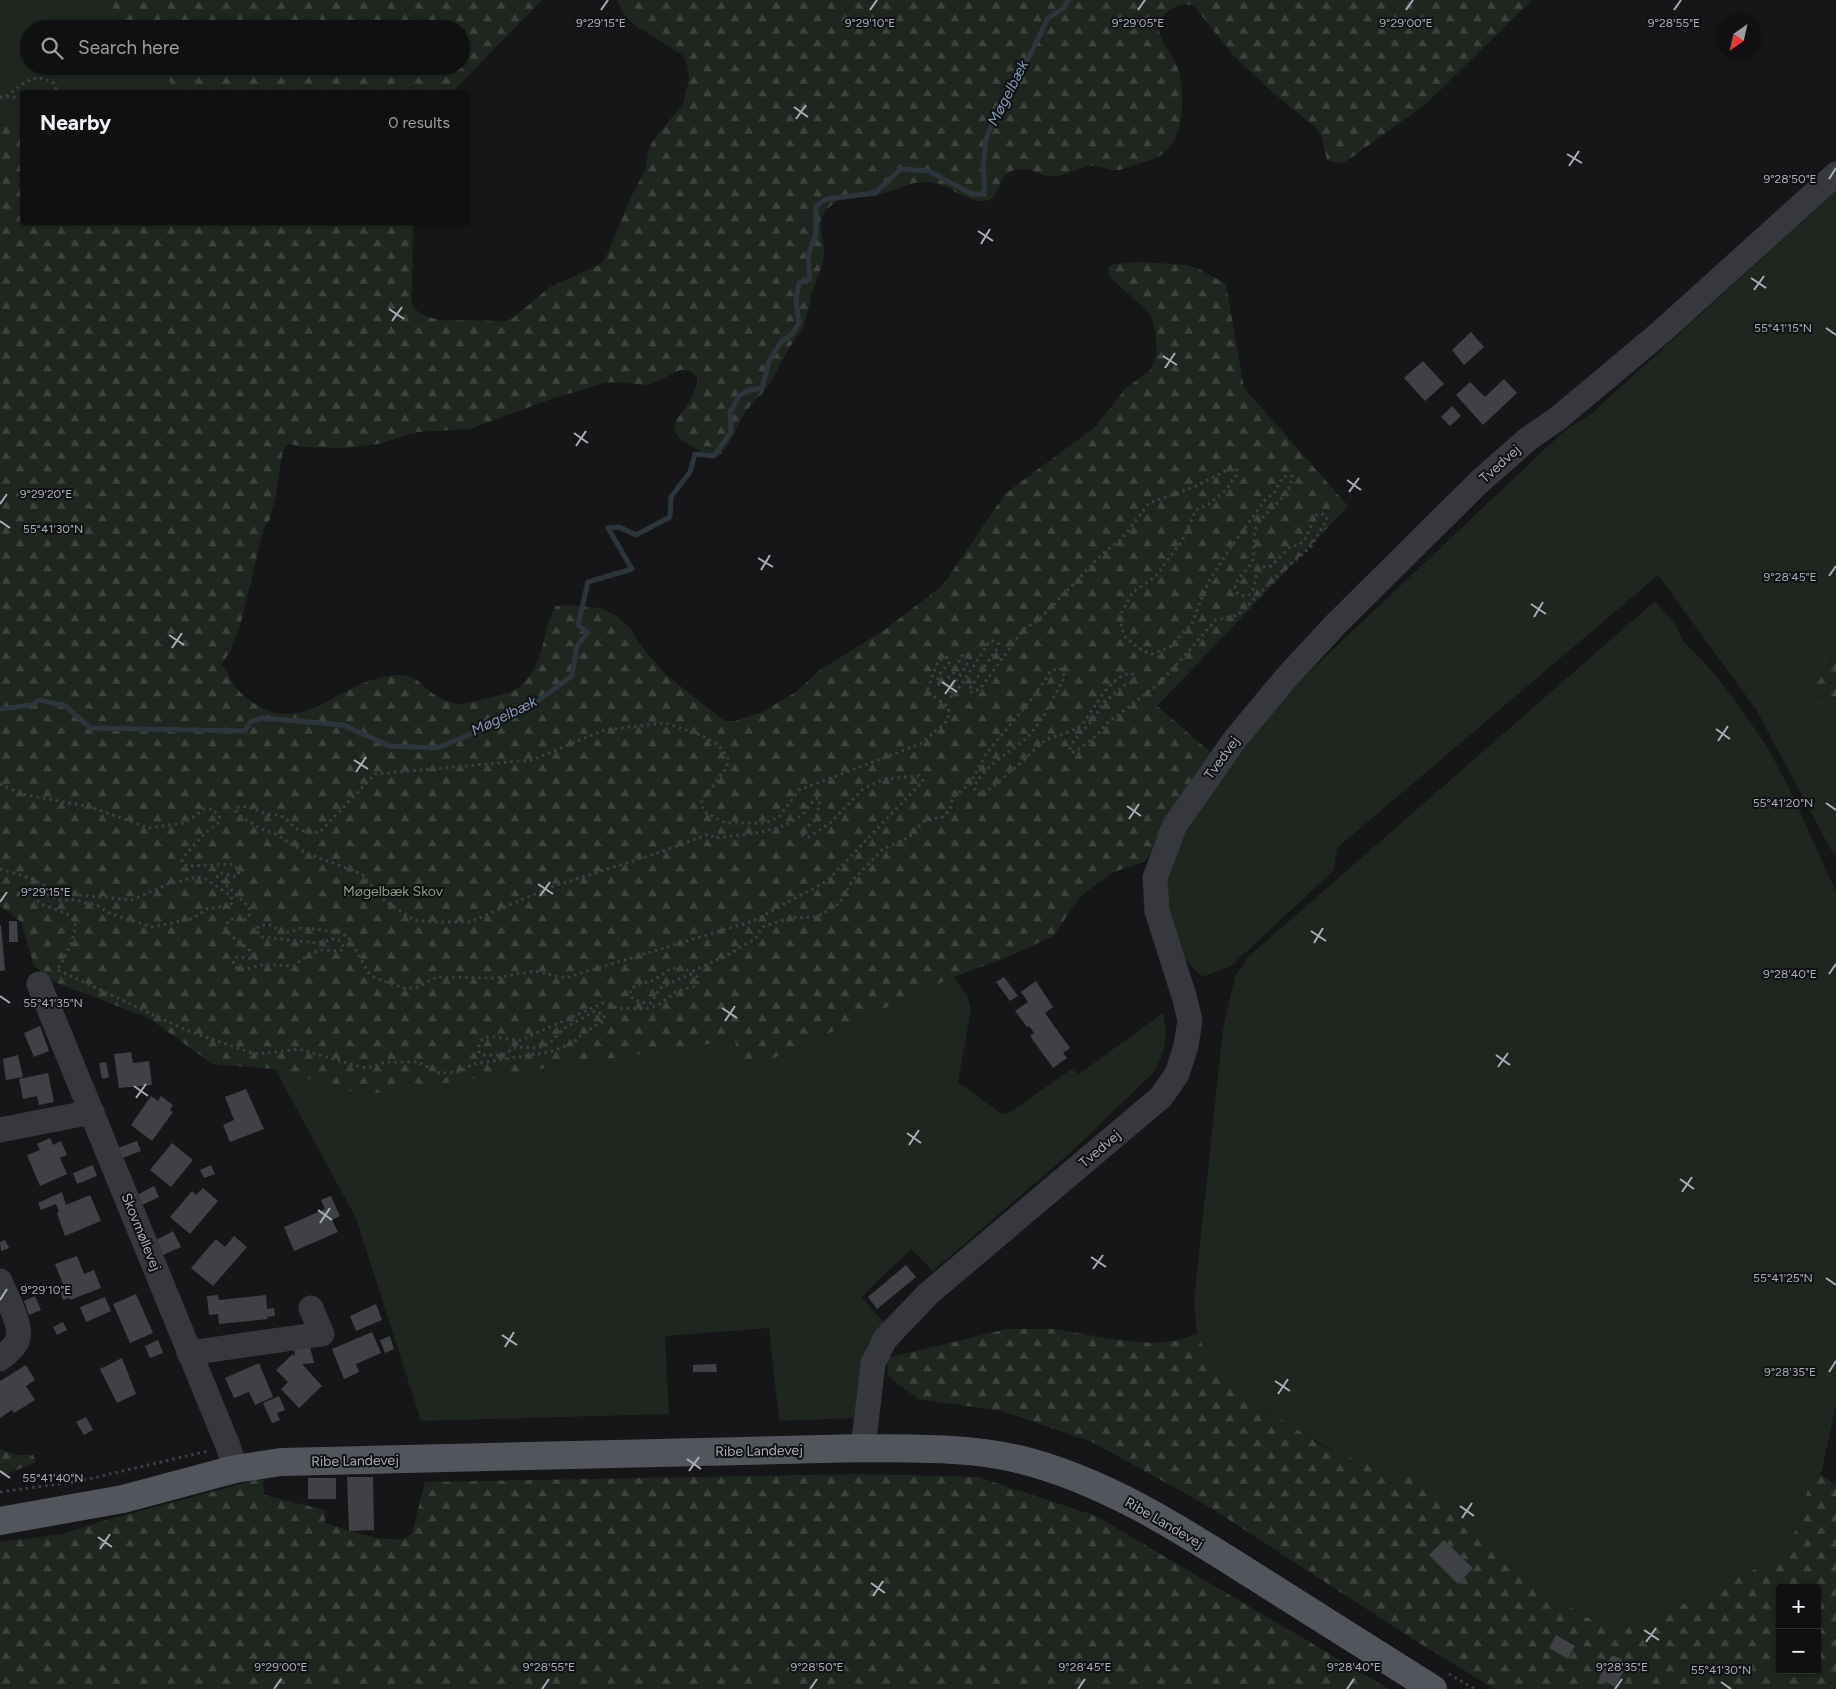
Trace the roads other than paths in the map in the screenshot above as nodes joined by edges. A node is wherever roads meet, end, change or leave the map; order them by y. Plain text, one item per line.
1 (1836, 174) edge
2 (39, 984) dead end
3 (92, 1112) junction
4 (0, 1130) edge
5 (0, 1281) edge
6 (311, 1308) dead end
7 (190, 1353) junction
8 (0, 1360) edge
9 (863, 1448) junction
10 (231, 1458) junction
11 (0, 1521) edge
12 (1440, 1681) edge

1 - 9 street, Tvedvej
2 - 3 street, Skovmøllevej
3 - 4 street
3 - 7 street, Skovmøllevej
5 - 8 street
6 - 7 street
7 - 10 street, Skovmøllevej
9 - 10 main road, Ribe Landevej
9 - 12 main road, Ribe Landevej
10 - 11 main road, Ribe Landevej

